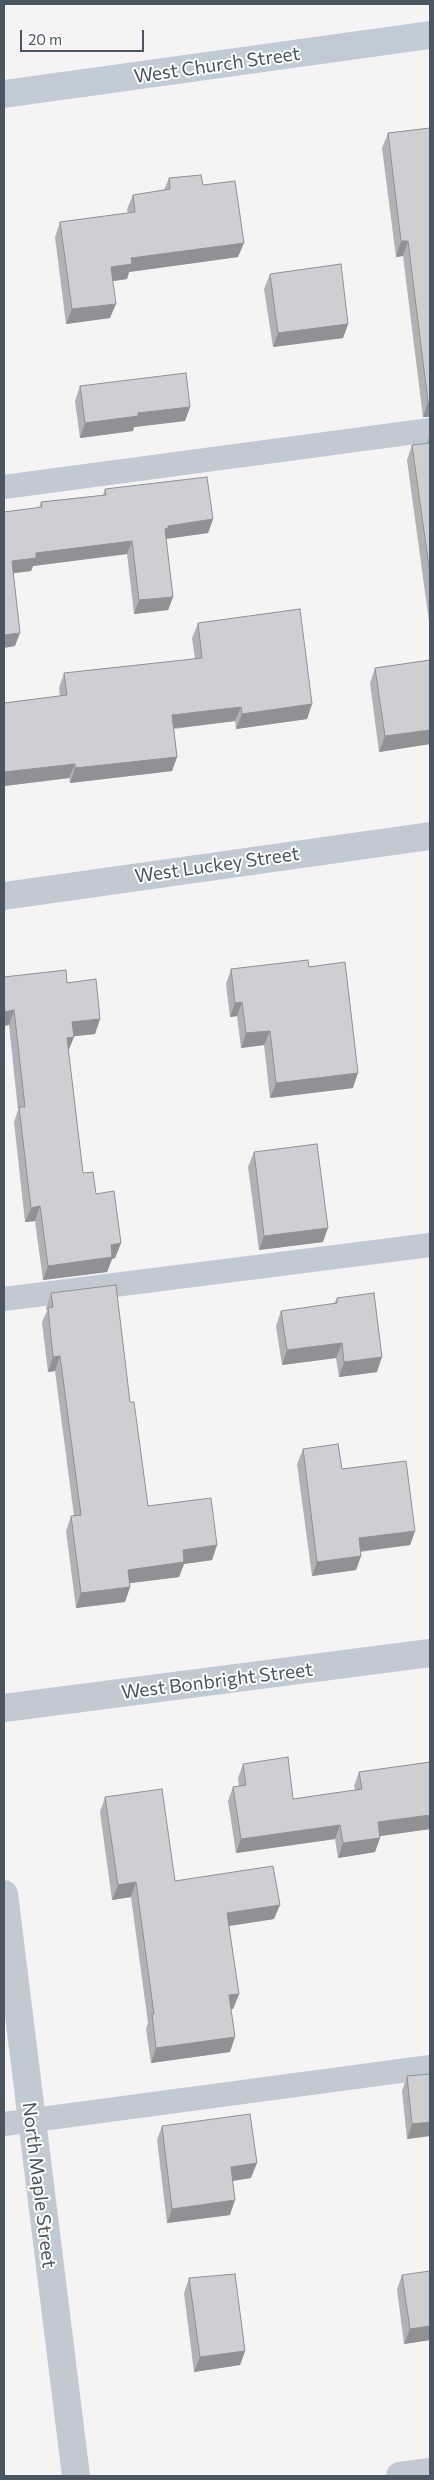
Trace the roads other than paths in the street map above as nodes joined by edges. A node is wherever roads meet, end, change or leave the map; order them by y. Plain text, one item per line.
1 (430, 35) edge
2 (4, 94) edge
3 (430, 430) edge
4 (4, 487) edge
5 (430, 836) edge
6 (4, 896) edge
7 (430, 1245) edge
8 (4, 1299) edge
9 (430, 1653) edge
10 (4, 1708) edge
11 (4, 1894) edge
12 (430, 2067) edge
13 (30, 2120) junction
14 (4, 2124) edge
15 (430, 2472) edge
16 (76, 2476) edge
17 (400, 2476) edge

1 - 2 street, West Church Street
3 - 4 lane
5 - 6 street, West Luckey Street
7 - 8 lane
9 - 10 street, West Bonbright Street
11 - 13 street, North Maple Street
12 - 13 lane
13 - 14 lane
13 - 16 street, North Maple Street
15 - 17 street

